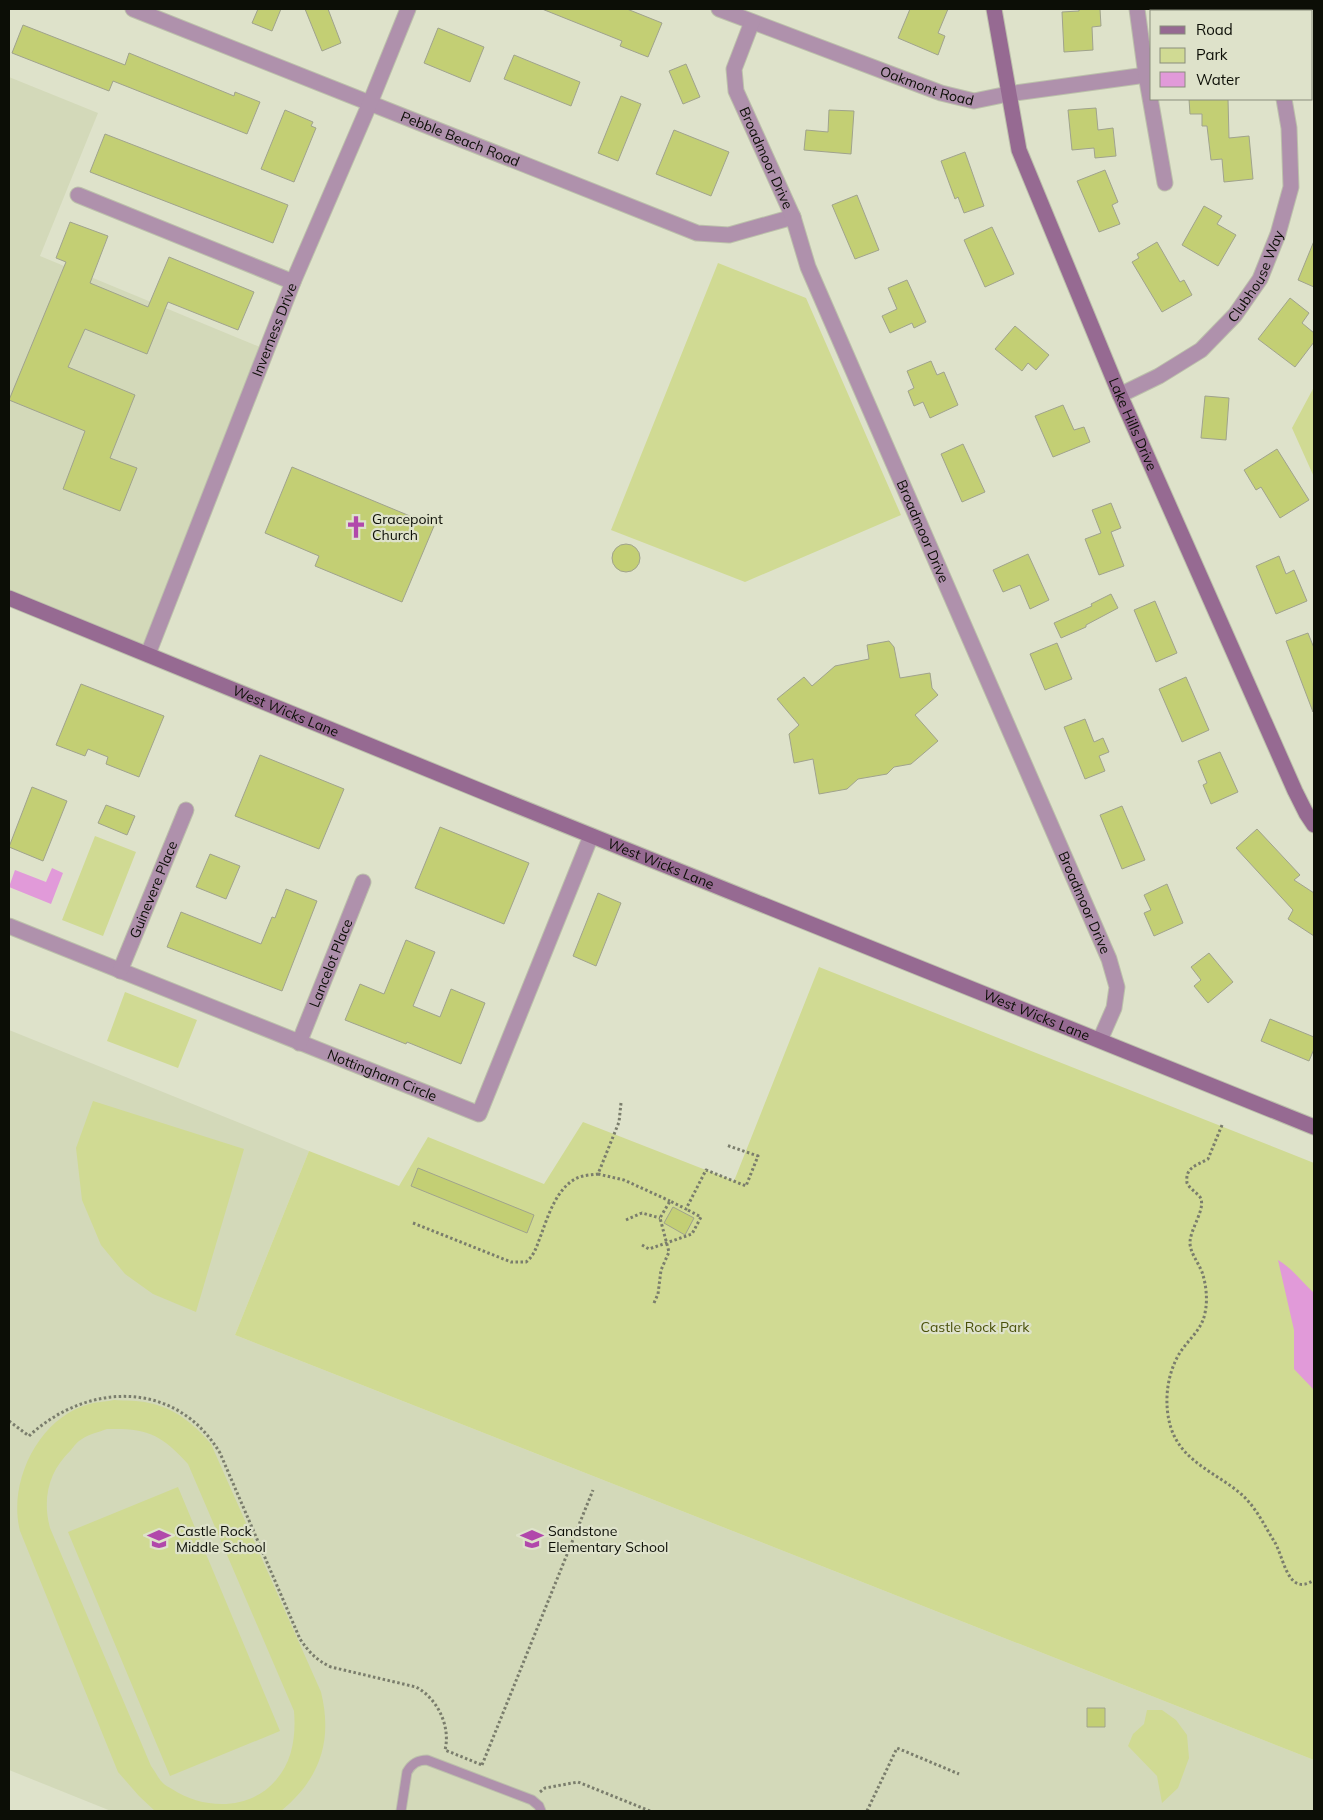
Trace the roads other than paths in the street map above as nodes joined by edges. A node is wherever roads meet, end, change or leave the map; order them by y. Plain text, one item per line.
1 (133, 9) edge
2 (408, 9) edge
3 (718, 9) edge
4 (994, 9) edge
5 (1137, 9) edge
6 (752, 22) junction
7 (1146, 75) junction
8 (1008, 94) junction
9 (1150, 98) edge
10 (1150, 100) edge
11 (1284, 100) edge
12 (370, 103) junction
13 (1165, 182) dead end
14 (78, 195) dead end
15 (793, 218) junction
16 (293, 282) junction
17 (1120, 395) junction
18 (9, 598) edge
19 (148, 654) junction
20 (186, 810) dead end
21 (1314, 825) edge
22 (591, 836) junction
23 (364, 882) dead end
24 (9, 926) edge
25 (120, 972) junction
26 (1100, 1040) junction
27 (299, 1043) junction
28 (1314, 1127) edge
29 (401, 1811) edge
30 (541, 1811) edge

1 - 12 street, Pebble Beach Road
2 - 12 street, Inverness Drive
3 - 6 street, Oakmont Road
4 - 8 main road, Lake Hills Drive
5 - 7 street
6 - 8 street, Oakmont Road
6 - 15 street, Broadmoor Drive
7 - 8 street, Oakmont Road
7 - 9 street
8 - 17 main road, Lake Hills Drive
10 - 13 street
11 - 17 street, Clubhouse Way
12 - 15 street, Pebble Beach Road
12 - 16 street, Inverness Drive
14 - 16 street
15 - 26 street, Broadmoor Drive
16 - 19 street, Inverness Drive
17 - 21 main road, Lake Hills Drive
18 - 19 main road, West Wicks Lane
19 - 22 main road, West Wicks Lane
20 - 25 street, Guinevere Place
22 - 26 main road, West Wicks Lane
22 - 27 street, Nottingham Circle
23 - 27 street, Lancelot Place
24 - 25 street, Nottingham Circle
25 - 27 street, Nottingham Circle
26 - 28 main road, West Wicks Lane
29 - 30 lane

